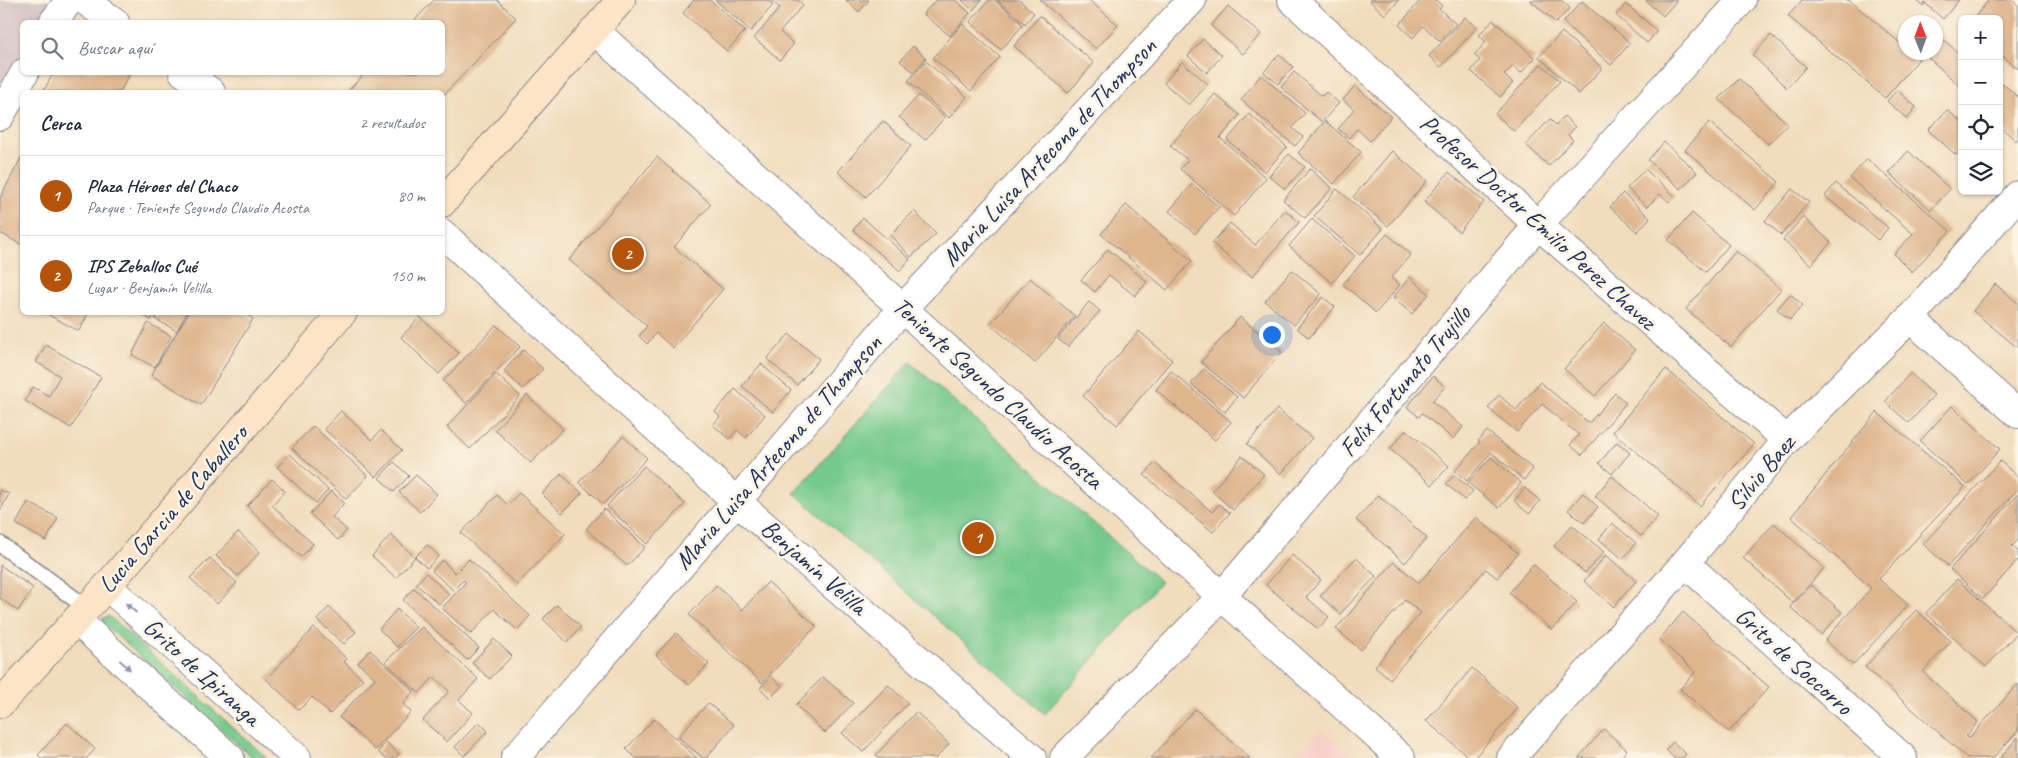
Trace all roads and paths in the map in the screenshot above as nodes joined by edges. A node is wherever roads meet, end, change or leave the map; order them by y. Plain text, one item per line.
1 (70, 0) edge
2 (84, 0) edge
3 (621, 0) edge
4 (1192, 0) edge
5 (1292, 0) edge
6 (1742, 0) edge
7 (55, 20) edge
8 (112, 20) edge
9 (594, 30) junction
10 (23, 75) edge
11 (187, 75) edge
12 (208, 90) edge
13 (0, 116) edge
14 (2018, 195) edge
15 (445, 200) edge
16 (1538, 225) junction
17 (445, 236) edge
18 (903, 308) junction
19 (340, 315) edge
20 (1910, 318) junction
21 (2018, 414) edge
22 (1787, 440) junction
23 (736, 501) junction
24 (0, 544) edge
25 (1685, 563) junction
26 (107, 586) junction
27 (1222, 596) junction
28 (81, 614) junction
29 (0, 704) edge
30 (230, 758) edge
31 (296, 758) edge
32 (515, 758) edge
33 (1032, 758) edge
34 (1064, 758) edge
35 (1401, 758) edge
36 (1511, 758) edge
37 (1903, 758) edge

1 - 7 street
2 - 8 street
3 - 9 street
4 - 18 street, Maria Luisa Artecona de Thompson
5 - 16 street, Profesor Doctor Emilio Perez Chavez
6 - 16 street, Felix Fortunato Trujillo
9 - 15 street
9 - 18 street, Teniente Segundo Claudio Acosta
10 - 13 street
11 - 12 street
14 - 20 street, Silvio Baez
16 - 22 street, Profesor Doctor Emilio Perez Chavez
16 - 27 street, Felix Fortunato Trujillo
17 - 23 street, Benjamín Velilla
18 - 23 street, Maria Luisa Artecona de Thompson
18 - 27 street, Teniente Segundo Claudio Acosta
19 - 26 street, Lucia Garcia de Caballero
20 - 21 street
20 - 22 street, Silvio Baez
22 - 25 street, Silvio Baez
23 - 32 street, Maria Luisa Artecona de Thompson
23 - 33 street, Benjamín Velilla
24 - 28 lane
25 - 36 street, Silvio Baez
25 - 37 street, Grito de Soccorro
26 - 28 street, Lucia Garcia de Caballero
31 -> 26 street, Grito de Ipiranga
27 - 34 street, Felix Fortunato Trujillo
27 - 35 street, Teniente Segundo Claudio Acosta
28 - 29 street, Lucia Garcia de Caballero
28 -> 30 street, Grito de Ipiranga

